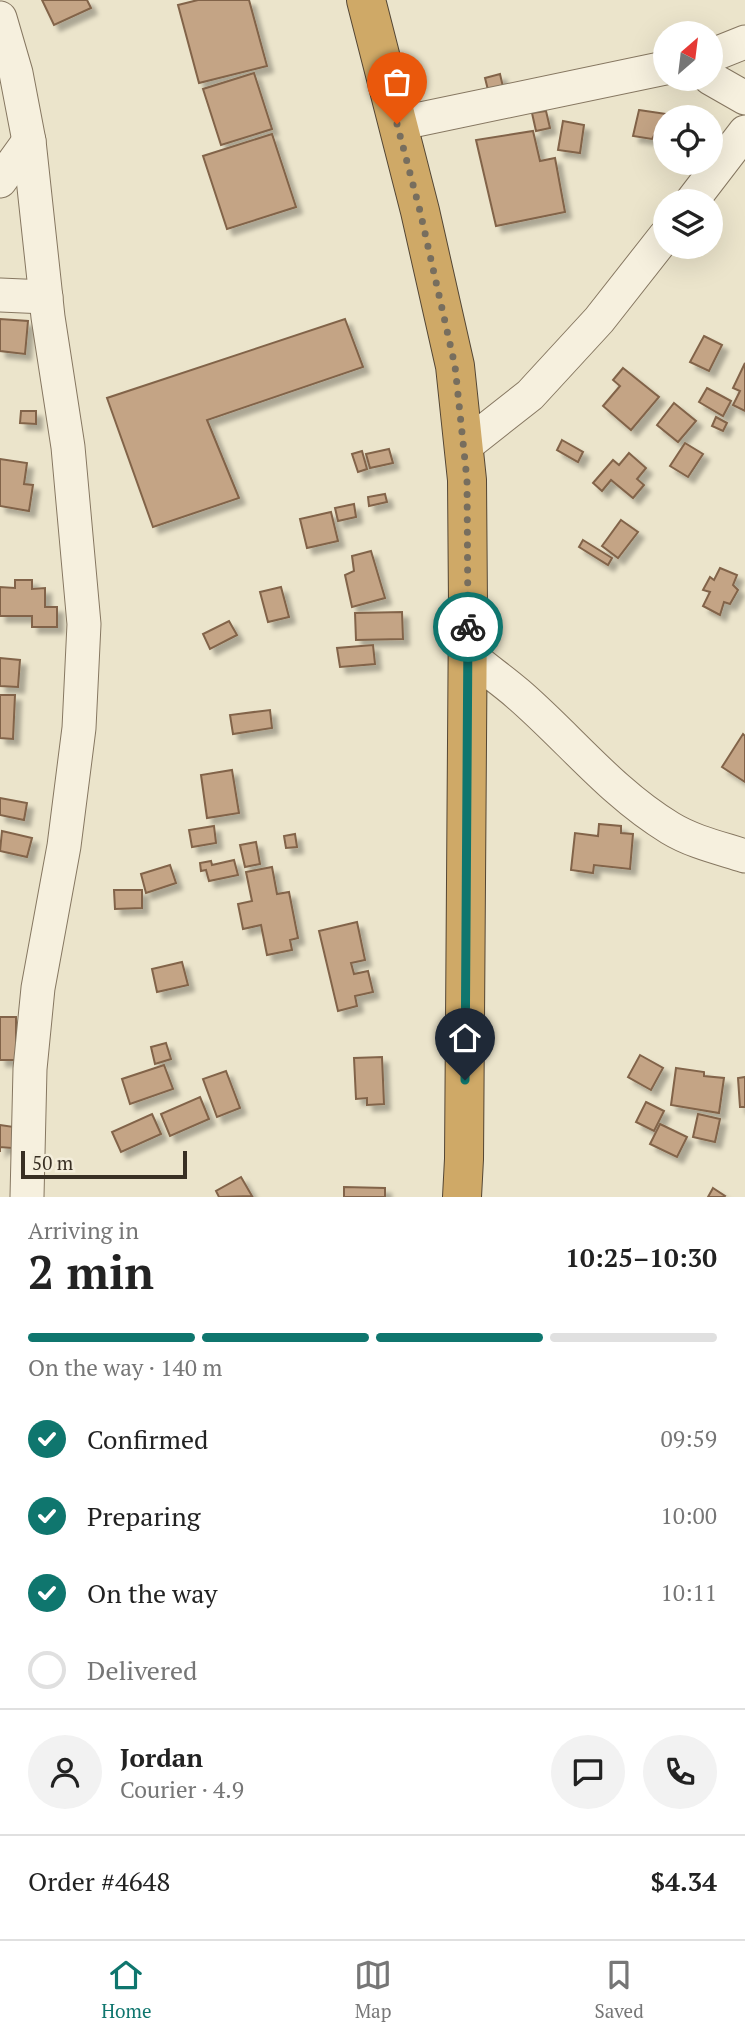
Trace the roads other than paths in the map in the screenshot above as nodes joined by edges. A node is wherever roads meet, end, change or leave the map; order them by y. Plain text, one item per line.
1 (366, 0) edge
2 (0, 18) edge
3 (745, 42) edge
4 (723, 50) edge
5 (653, 71) edge
6 (723, 85) edge
7 (745, 98) edge
8 (397, 124) junction
9 (745, 132) edge
10 (29, 141) junction
11 (0, 180) edge
12 (701, 189) edge
13 (653, 251) edge
14 (0, 295) edge
15 (46, 297) junction
16 (464, 447) junction
17 (468, 654) junction
18 (745, 856) edge
19 (27, 1197) edge
20 (462, 1197) edge

1 - 8 highway
2 - 10 street
3 - 4 street
5 - 8 street
6 - 7 street
8 - 16 highway
9 - 12 street
10 - 11 street
10 - 15 street
13 - 16 street
14 - 15 street
15 - 19 street
16 - 17 highway
17 - 18 street
17 - 20 highway

